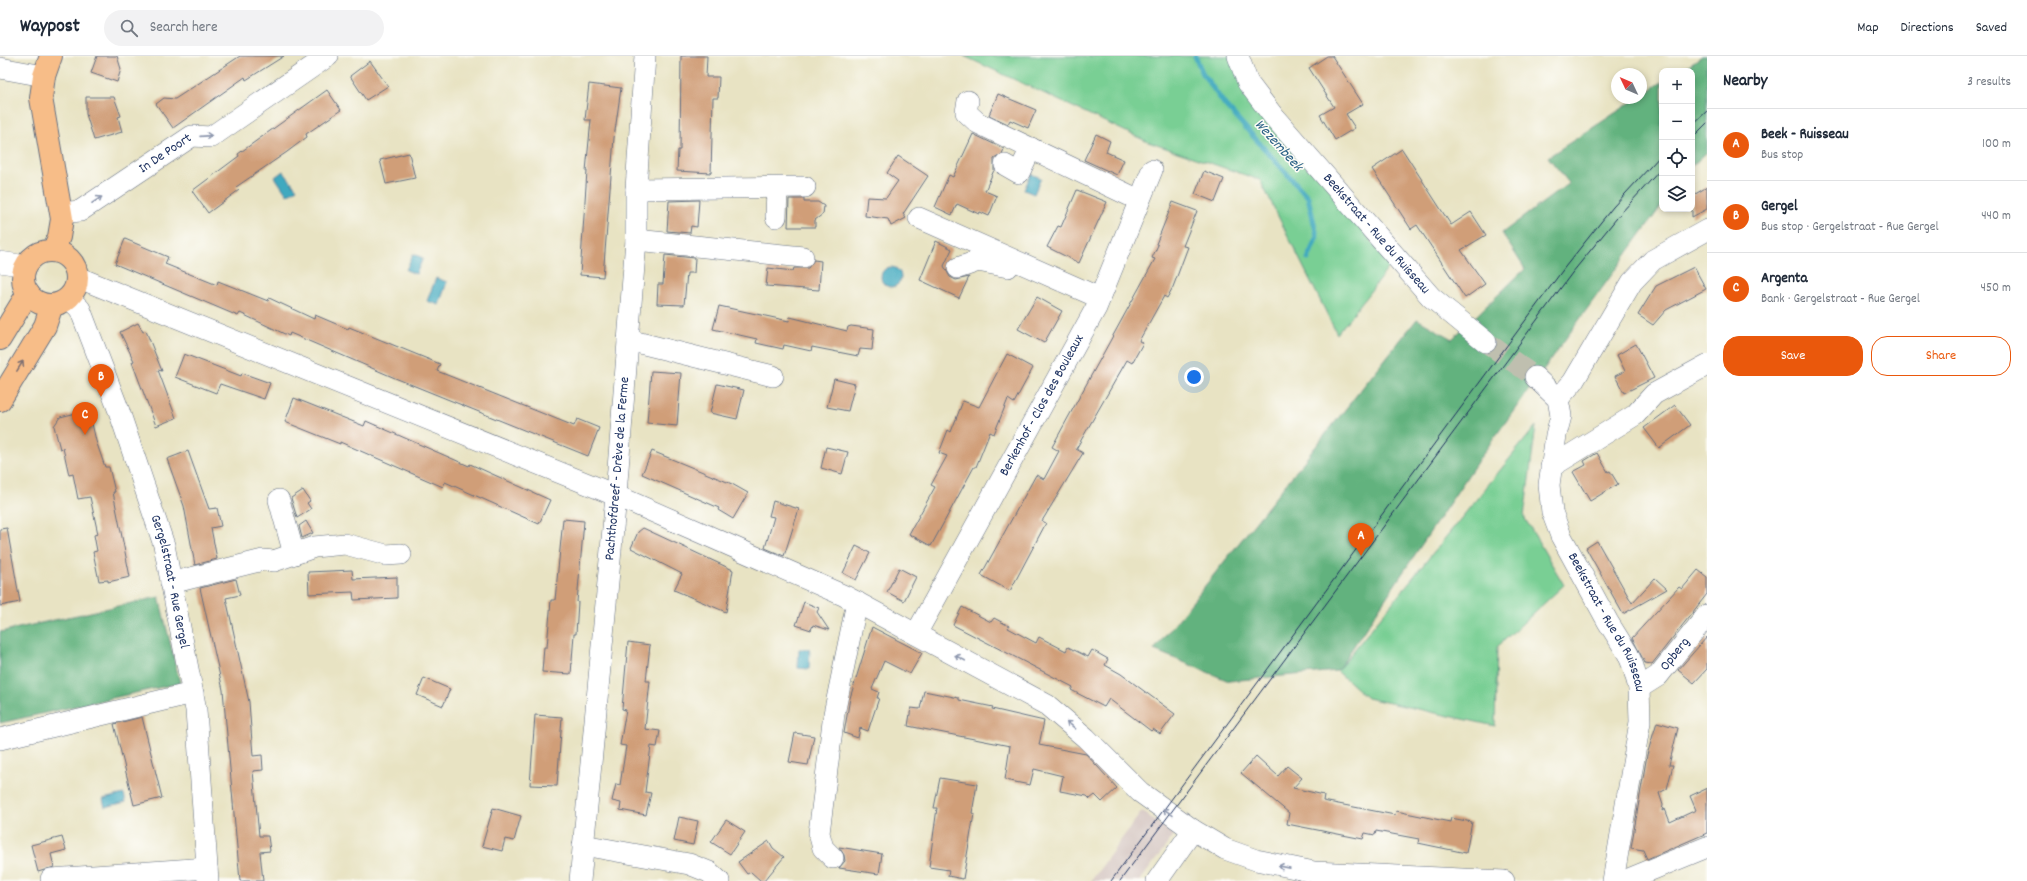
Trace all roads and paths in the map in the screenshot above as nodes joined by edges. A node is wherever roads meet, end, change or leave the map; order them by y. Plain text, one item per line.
1 (51, 56) edge
2 (328, 56) edge
3 (645, 56) edge
4 (1238, 56) edge
5 (0, 68) edge
6 (44, 76) junction
7 (968, 102) dead end
8 (1031, 148) junction
9 (1005, 165) dead end
10 (1152, 170) dead end
11 (805, 187) dead end
12 (777, 188) junction
13 (636, 189) junction
14 (1139, 200) junction
15 (61, 213) junction
16 (776, 217) dead end
17 (919, 218) dead end
18 (1707, 230) edge
19 (636, 240) junction
20 (53, 251) junction
21 (803, 257) dead end
22 (0, 262) edge
23 (26, 266) junction
24 (958, 268) dead end
25 (77, 277) junction
26 (28, 293) junction
27 (60, 301) junction
28 (1098, 303) junction
29 (0, 339) edge
30 (628, 340) junction
31 (1486, 342) tunnel mouth
32 (1707, 365) edge
33 (773, 376) dead end
34 (1535, 377) tunnel mouth
35 (1558, 399) junction
36 (0, 400) edge
37 (1551, 467) junction
38 (615, 495) junction
39 (279, 500) dead end
40 (294, 554) junction
41 (401, 554) dead end
42 (172, 583) junction
43 (851, 599) junction
44 (1707, 616) edge
45 (916, 634) junction
46 (1639, 688) junction
47 (193, 693) junction
48 (824, 715) dead end
49 (0, 739) edge
50 (1193, 830) junction
51 (583, 845) junction
52 (1707, 847) edge
53 (833, 858) dead end
54 (207, 875) edge
55 (51, 880) dead end
56 (1450, 880) edge
57 (580, 881) edge
58 (719, 881) edge
59 (1156, 881) edge
60 (1504, 881) edge
61 (1613, 881) edge
62 (1624, 881) edge

1 - 6 main road
15 -> 2 street, In De Poort
3 - 13 street, Pachthofdreef - Drève de la Ferme
4 - 31 street, Beekstraat - Rue du Ruisseau
5 - 6 street
6 - 15 main road
7 - 8 street
8 - 9 street
8 - 14 street
10 - 14 street, Berkenhof - Clos des Bouleaux
11 - 12 street
12 - 13 street
12 - 16 street
13 - 19 street, Pachthofdreef - Drève de la Ferme
14 - 28 street, Berkenhof - Clos des Bouleaux
15 - 20 main road
17 - 28 street
18 - 35 street
19 - 21 street
19 - 30 street, Pachthofdreef - Drève de la Ferme
20 - 23 main road
20 - 25 main road
22 - 23 street
23 - 26 main road
24 - 28 street
25 - 27 main road
25 - 38 street
26 - 27 main road
26 - 29 main road
36 -> 27 main road
27 - 42 street, Gergelstraat - Rue Gergel
28 - 45 street, Berkenhof - Clos des Bouleaux
30 - 33 street
30 - 38 street, Pachthofdreef - Drève de la Ferme
32 - 37 street
34 - 35 street
35 - 37 street, Beekstraat - Rue du Ruisseau
37 - 46 street, Beekstraat - Rue du Ruisseau
38 - 43 street
38 - 51 street, Pachthofdreef - Drève de la Ferme
39 - 40 street
40 - 41 street
40 - 42 street
42 - 47 street, Gergelstraat - Rue Gergel
43 - 45 street
43 - 48 street
43 - 53 street
44 - 46 street, Opberg
50 -> 45 street
46 - 61 street, Beekstraat - Rue du Ruisseau
47 - 49 street
47 - 54 street, Gergelstraat - Rue Gergel
56 -> 50 street
50 - 59 street
51 - 57 street, Pachthofdreef - Drève de la Ferme
51 - 58 street
52 - 62 street
54 - 55 street
56 - 60 street

